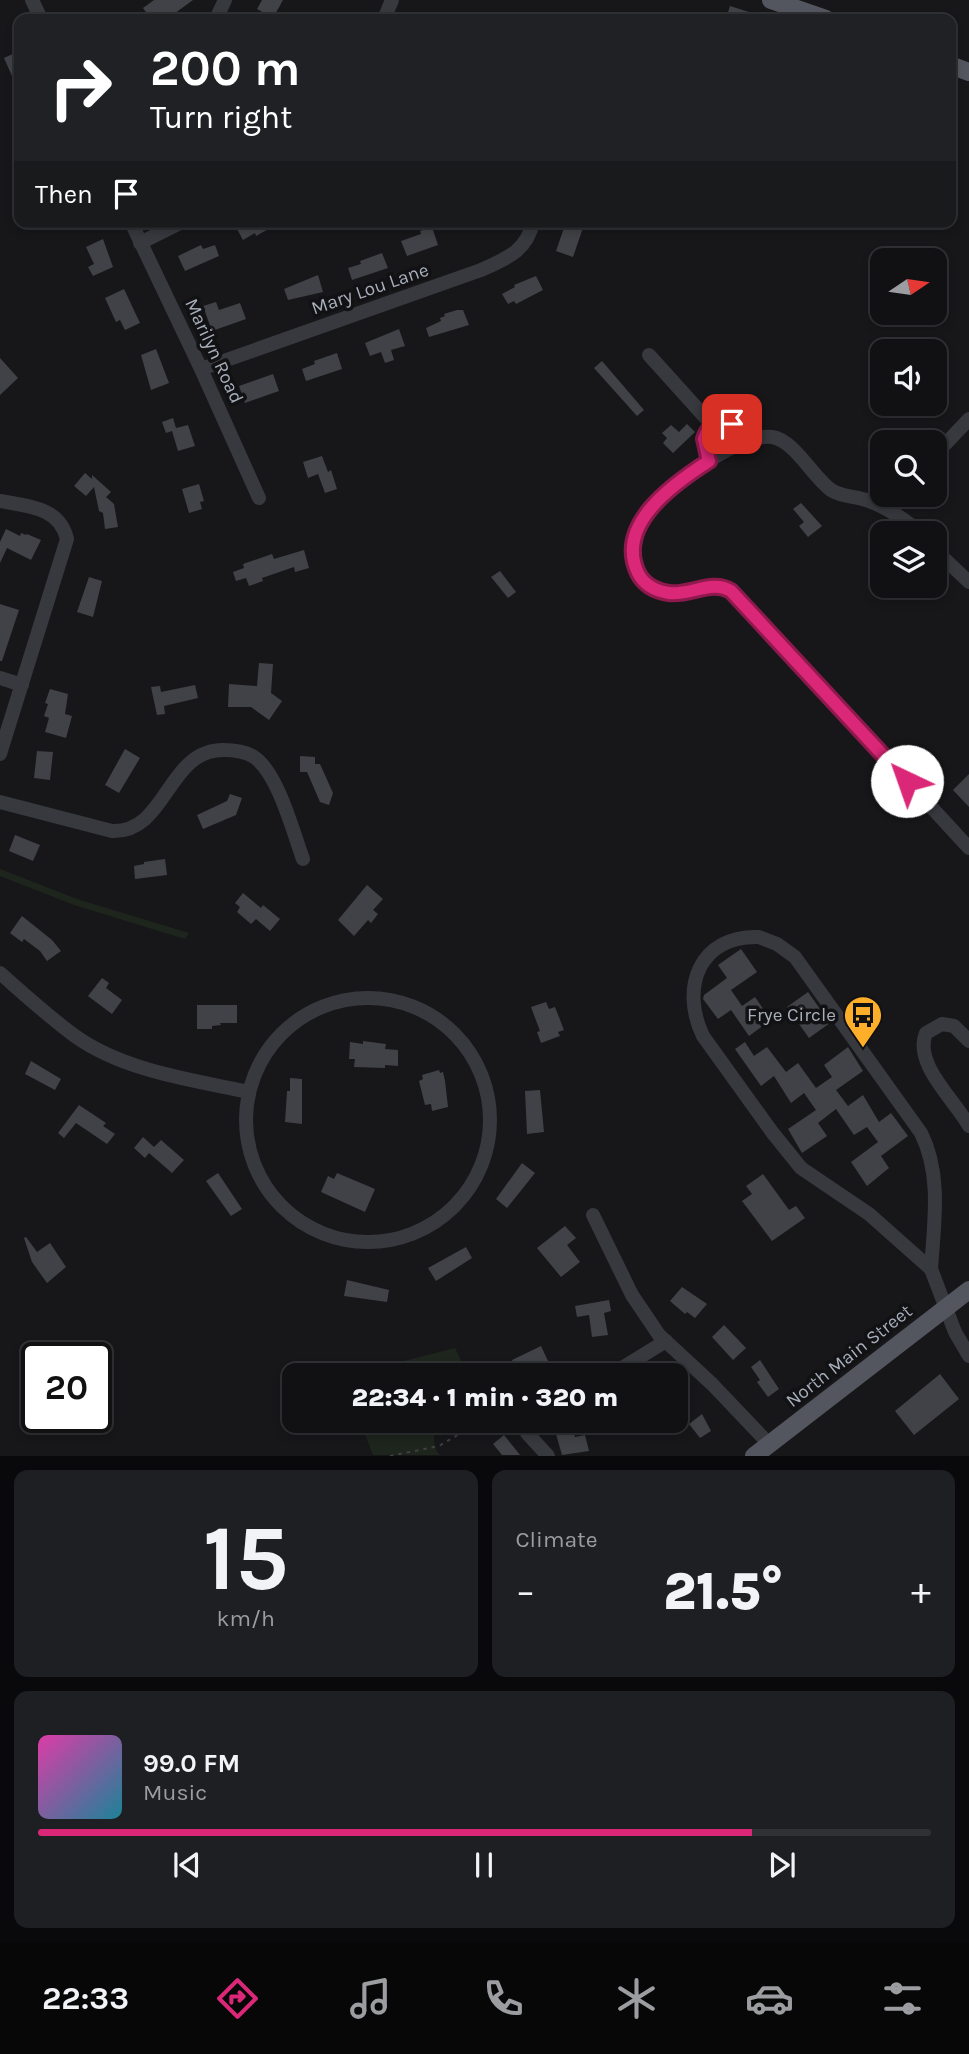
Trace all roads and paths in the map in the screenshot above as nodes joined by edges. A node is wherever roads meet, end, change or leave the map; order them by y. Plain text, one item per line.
1 (771, 0) edge
2 (812, 14) edge
3 (134, 228) edge
4 (170, 228) edge
5 (531, 228) edge
6 (140, 243) junction
7 (649, 355) dead end
8 (201, 369) junction
9 (969, 419) edge
10 (713, 426) junction
11 (751, 439) junction
12 (947, 442) edge
13 (709, 461) junction
14 (259, 498) dead end
15 (870, 499) edge
16 (867, 500) junction
17 (0, 501) edge
18 (904, 521) edge
19 (947, 561) edge
20 (969, 582) edge
21 (0, 678) edge
22 (22, 685) junction
23 (0, 754) edge
24 (0, 802) edge
25 (969, 848) edge
26 (303, 859) dead end
27 (0, 973) edge
28 (969, 1041) edge
29 (249, 1092) junction
30 (969, 1126) edge
31 (593, 1215) dead end
32 (931, 1269) junction
33 (969, 1290) edge
34 (947, 1306) junction
35 (666, 1341) junction
36 (969, 1356) edge
37 (630, 1363) edge
38 (461, 1433) edge
39 (527, 1433) edge
40 (769, 1444) junction
41 (390, 1455) edge
42 (548, 1455) edge
43 (754, 1455) edge

1 - 2 main road
3 - 6 street, Marilyn Road
4 - 6 street
5 - 8 street, Mary Lou Lane
6 - 8 street, Marilyn Road
7 - 10 street
8 - 14 street, Marilyn Road
9 - 12 street
10 - 11 street
10 - 13 street
11 - 13 street
11 - 16 street
13 - 25 street
15 - 16 street
16 - 18 street
17 - 22 street
19 - 20 street
21 - 22 street
22 - 23 street
24 - 26 street
27 - 29 street
28 - 30 street
29 - 29 street
31 - 35 street
32 - 32 street
32 - 34 street
33 - 34 main road, North Main Street
34 - 36 street
34 - 40 main road, North Main Street
35 - 37 street
35 - 40 street
38 - 41 path
39 - 42 street
40 - 43 main road, North Main Street

